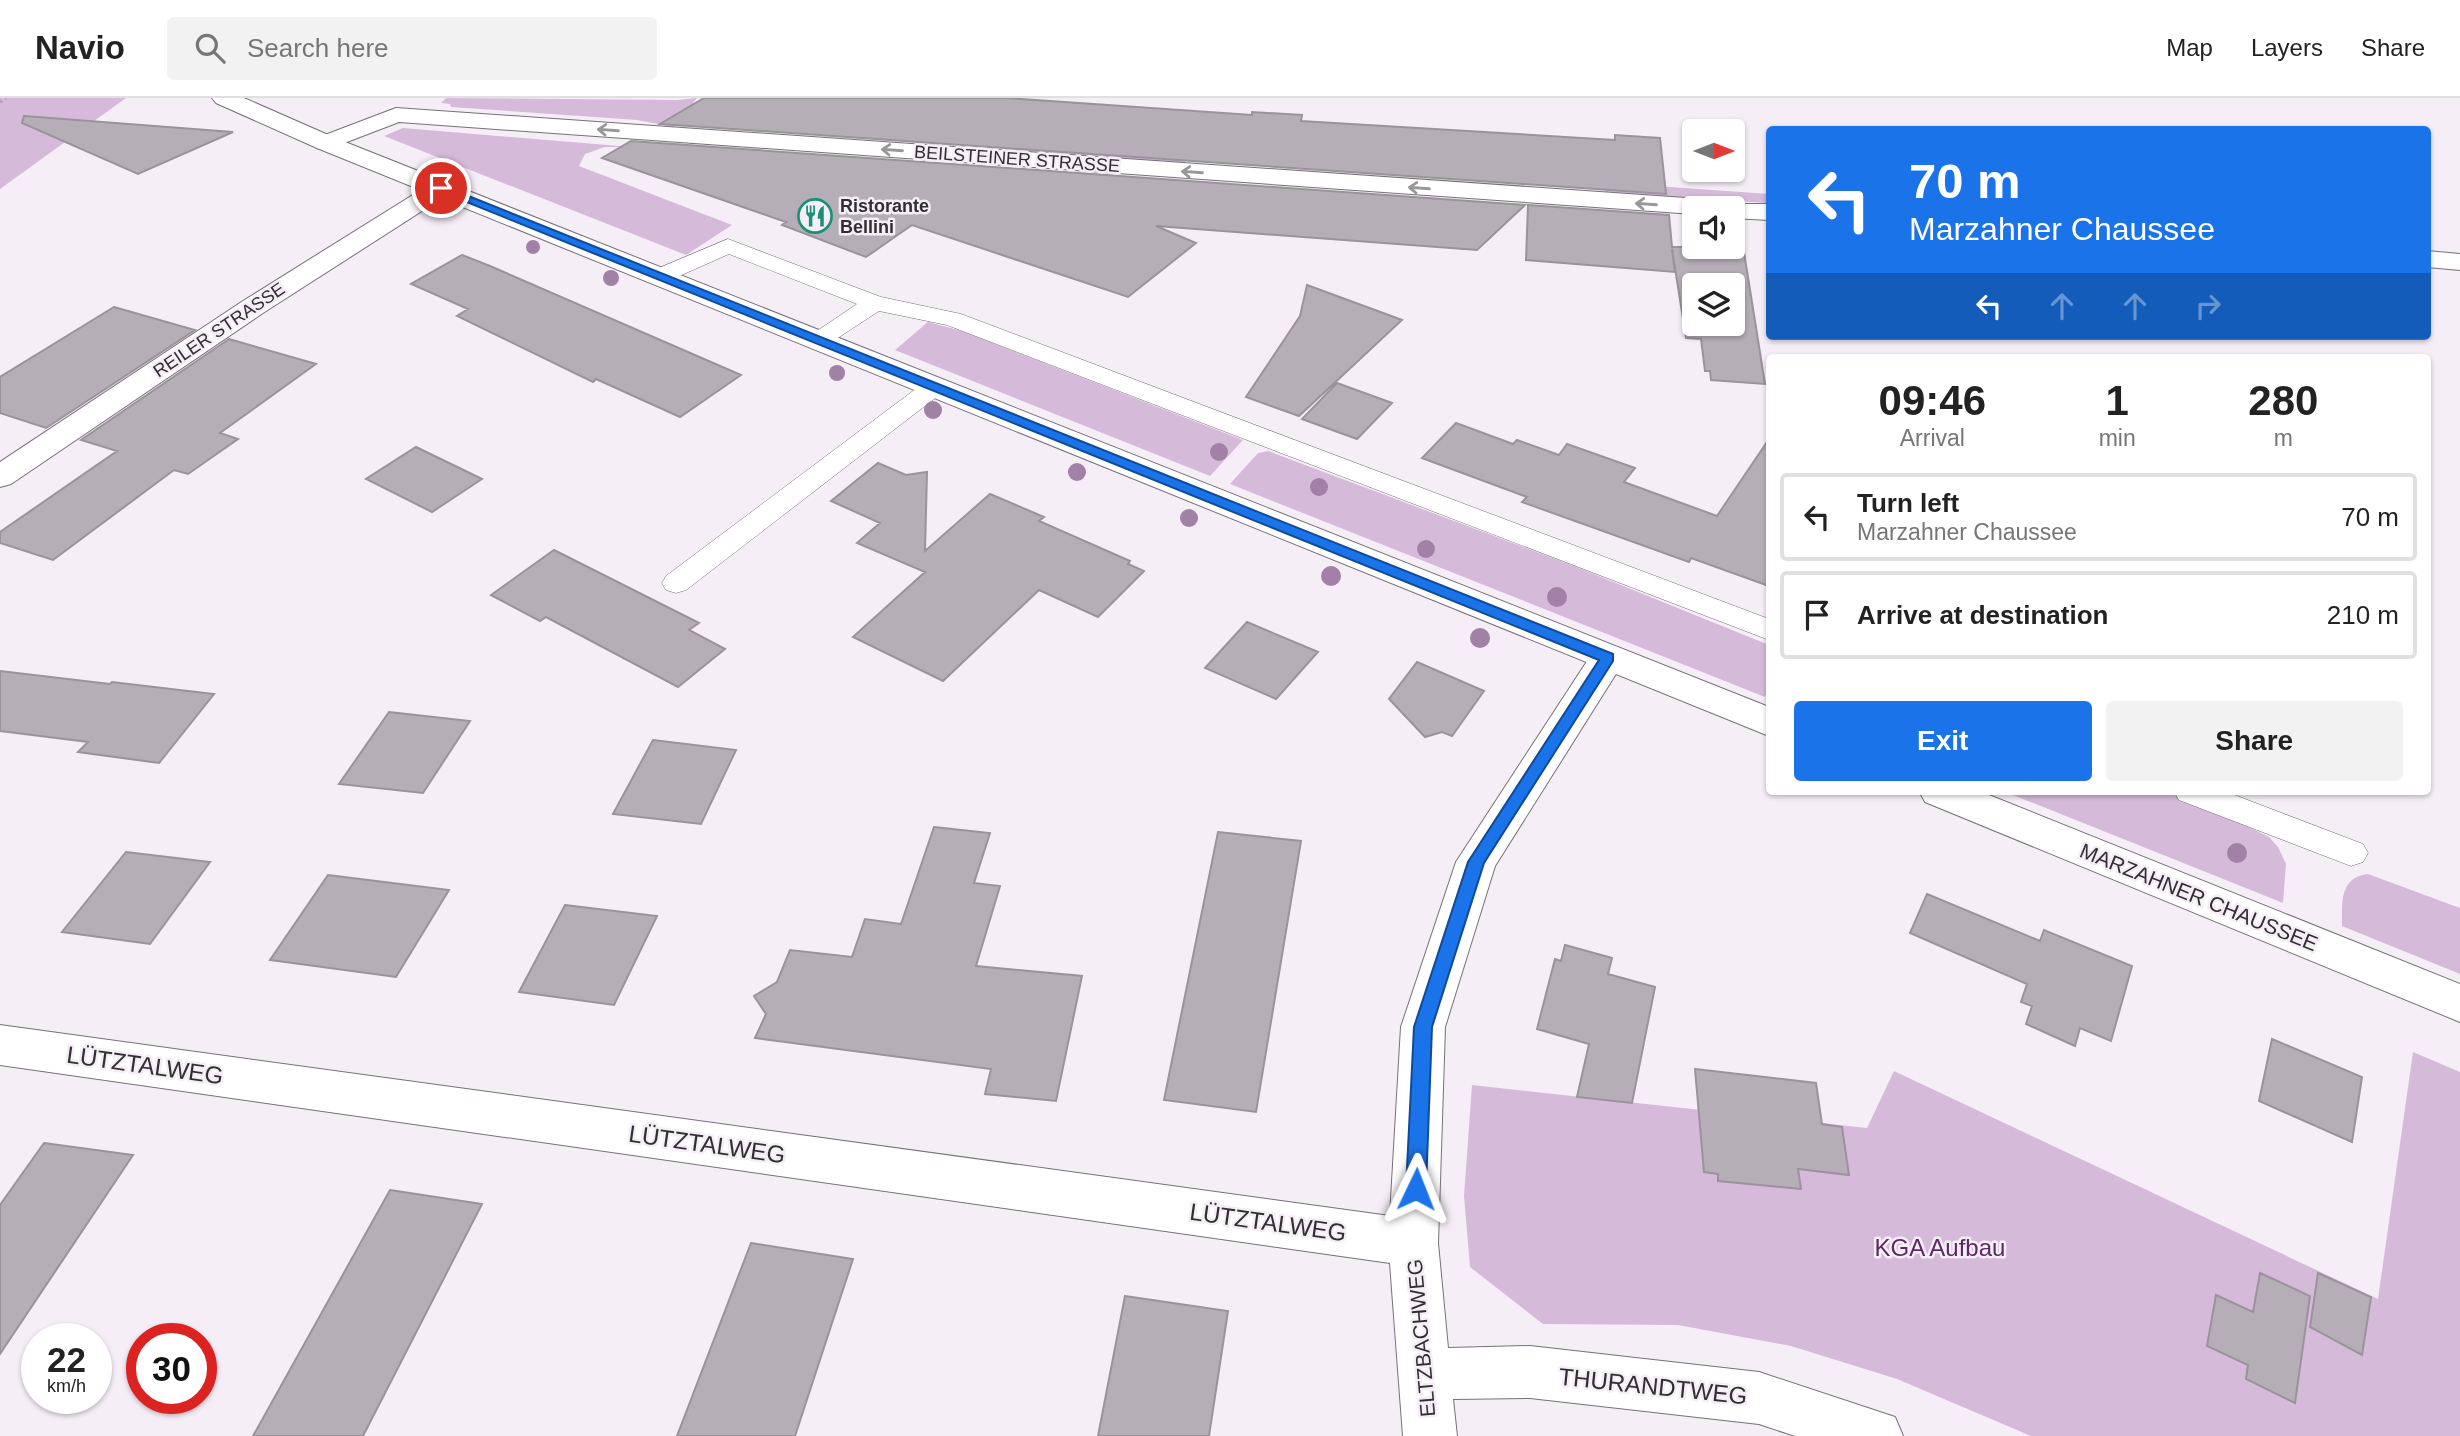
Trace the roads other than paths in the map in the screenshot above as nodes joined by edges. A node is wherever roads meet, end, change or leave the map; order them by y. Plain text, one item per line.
1 (224, 98) edge
2 (326, 143) junction
3 (441, 188) junction
4 (1682, 206) edge
5 (1745, 210) edge
6 (1766, 212) edge
7 (2431, 259) edge
8 (2460, 262) edge
9 (660, 276) junction
10 (874, 303) junction
11 (818, 340) junction
12 (934, 387) junction
13 (0, 477) edge
14 (676, 583) dead end
15 (1766, 629) edge
16 (1608, 658) junction
17 (1766, 721) edge
18 (1948, 795) edge
19 (2200, 795) edge
20 (2351, 853) dead end
21 (2460, 1003) edge
22 (0, 1045) edge
23 (1413, 1243) junction
24 (1424, 1374) junction
25 (1430, 1436) edge
26 (1876, 1436) edge

1 - 2 street
2 - 3 street
4 -> 2 street, BEILSTEINER STRASSE
3 - 9 street
3 - 13 street, REILER STRASSE
5 - 6 street
7 - 8 street
9 - 10 lane
9 - 11 street
10 - 11 lane
10 - 15 lane
11 - 12 street
12 - 14 lane
12 - 16 street
16 - 17 street
16 - 23 street, ELTZBACHWEG
18 - 21 street, MARZAHNER CHAUSSEE
19 - 20 lane
22 - 23 street, LÜTZTALWEG
23 - 24 street, ELTZBACHWEG
24 - 25 street, ELTZBACHWEG
24 - 26 street, THURANDTWEG

